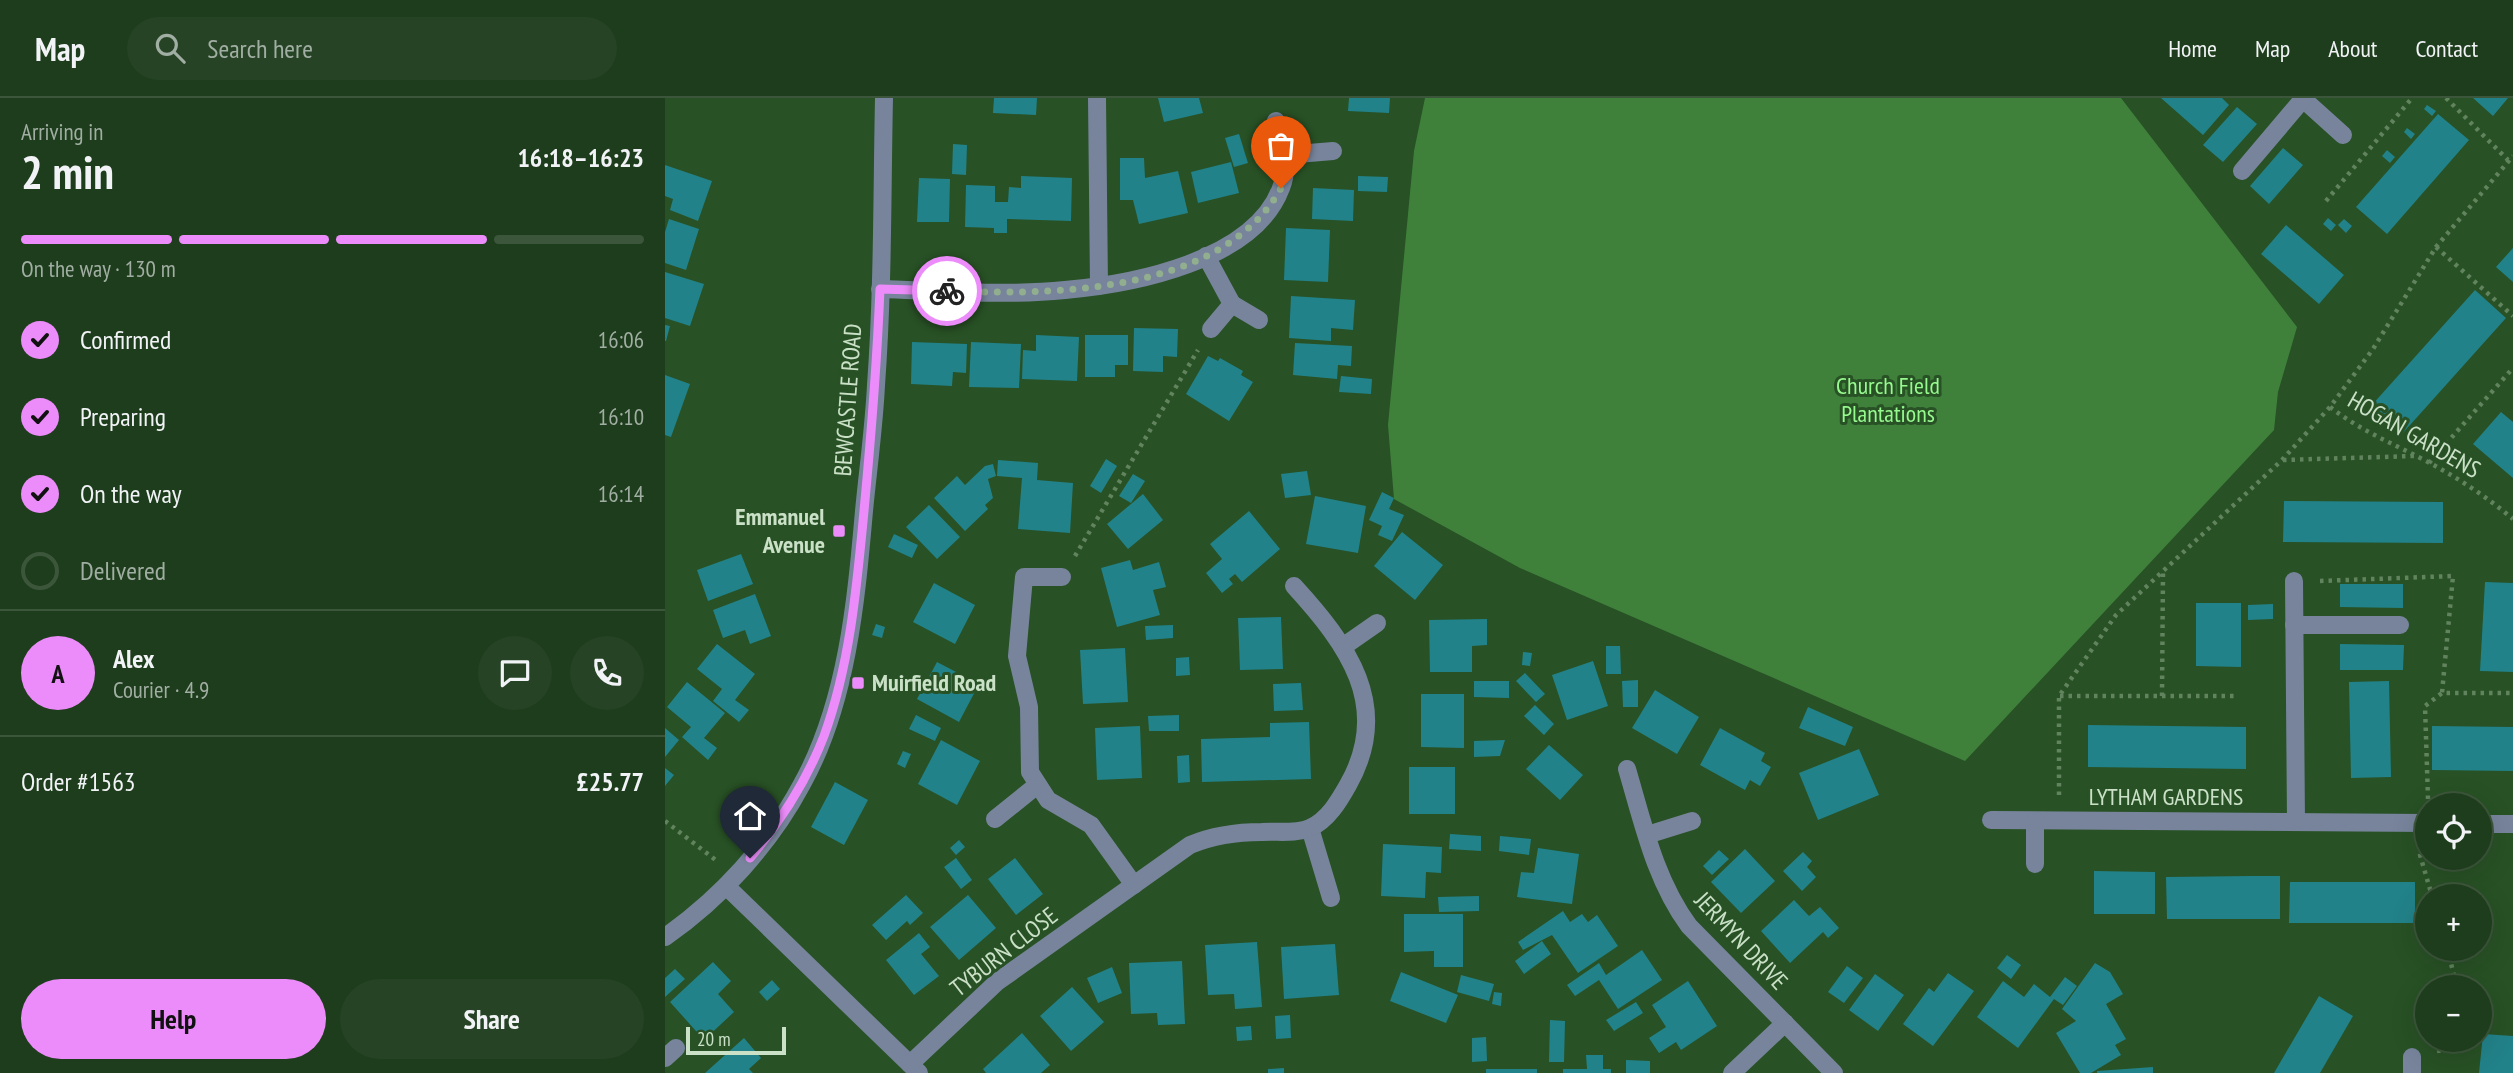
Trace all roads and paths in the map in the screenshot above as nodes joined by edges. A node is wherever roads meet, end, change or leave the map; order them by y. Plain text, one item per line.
1 (884, 98) edge
2 (1097, 98) edge
3 (2412, 98) edge
4 (2446, 98) edge
5 (2302, 99) edge
6 (1276, 121) dead end
7 (2343, 135) dead end
8 (1333, 151) dead end
9 (1285, 155) junction
10 (2511, 158) edge
11 (2242, 171) dead end
12 (2326, 201) dead end
13 (2436, 247) junction
14 (1206, 256) junction
15 (1099, 286) junction
16 (880, 289) junction
17 (1232, 304) junction
18 (2513, 316) edge
19 (1259, 320) dead end
20 (1211, 329) joint
21 (2513, 368) edge
22 (2330, 407) junction
23 (2416, 456) junction
24 (2282, 460) junction
25 (2429, 463) junction
26 (2513, 519) edge
27 (2163, 571) junction
28 (1062, 578) joint
29 (2294, 582) dead end
30 (1294, 586) dead end
31 (1377, 623) dead end
32 (2294, 625) junction
33 (2400, 625) dead end
34 (1344, 646) junction
35 (2513, 693) edge
36 (2059, 696) junction
37 (2162, 696) junction
38 (2236, 696) dead end
39 (1627, 769) dead end
40 (1036, 786) junction
41 (2428, 793) edge
42 (995, 819) dead end
43 (1991, 820) dead end
44 (665, 821) edge
45 (1692, 821) dead end
46 (2035, 821) junction
47 (2059, 821) junction
48 (2296, 822) junction
49 (2492, 824) edge
50 (2513, 824) edge
51 (1310, 828) junction
52 (2415, 831) edge
53 (1647, 835) junction
54 (2035, 864) dead end
55 (731, 881) junction
56 (1134, 885) junction
57 (1331, 898) dead end
58 (665, 937) edge
59 (1785, 1023) junction
60 (915, 1069) edge
61 (1732, 1073) edge
62 (1834, 1073) edge

1 - 16 street, BEWCASTLE ROAD
2 - 15 street
3 - 12 path
4 - 10 path
5 - 7 street
5 - 11 street
6 - 9 street
8 - 9 street
9 - 14 street
10 - 13 path
13 - 18 path
13 - 22 path
14 - 15 street
14 - 17 street
15 - 16 street
16 - 55 street, BEWCASTLE ROAD
17 - 19 street
17 - 20 street
20 - 28 path
21 - 25 path
22 - 23 path, HOGAN GARDENS
22 - 24 path
23 - 24 path
23 - 25 path, HOGAN GARDENS
24 - 27 path
25 - 26 path, HOGAN GARDENS
27 - 36 path
27 - 37 path
28 - 40 street
29 - 32 street
30 - 34 street
31 - 34 street
32 - 33 street
32 - 48 street
34 - 51 street
35 - 41 path
36 - 37 path
36 - 47 path
37 - 38 path
39 - 53 street, JERMYN DRIVE
40 - 42 street
40 - 56 street
43 - 46 street, LYTHAM GARDENS
44 - 55 path
45 - 53 street
46 - 47 street, LYTHAM GARDENS
46 - 54 street
47 - 48 street, LYTHAM GARDENS
48 - 52 street, LYTHAM GARDENS
49 - 50 street
51 - 56 street, TYBURN CLOSE
51 - 57 street
53 - 59 street, JERMYN DRIVE
55 - 58 street, BEWCASTLE ROAD
55 - 60 street
56 - 60 street, TYBURN CLOSE
59 - 61 street, JERMYN DRIVE
59 - 62 street, JERMYN DRIVE

